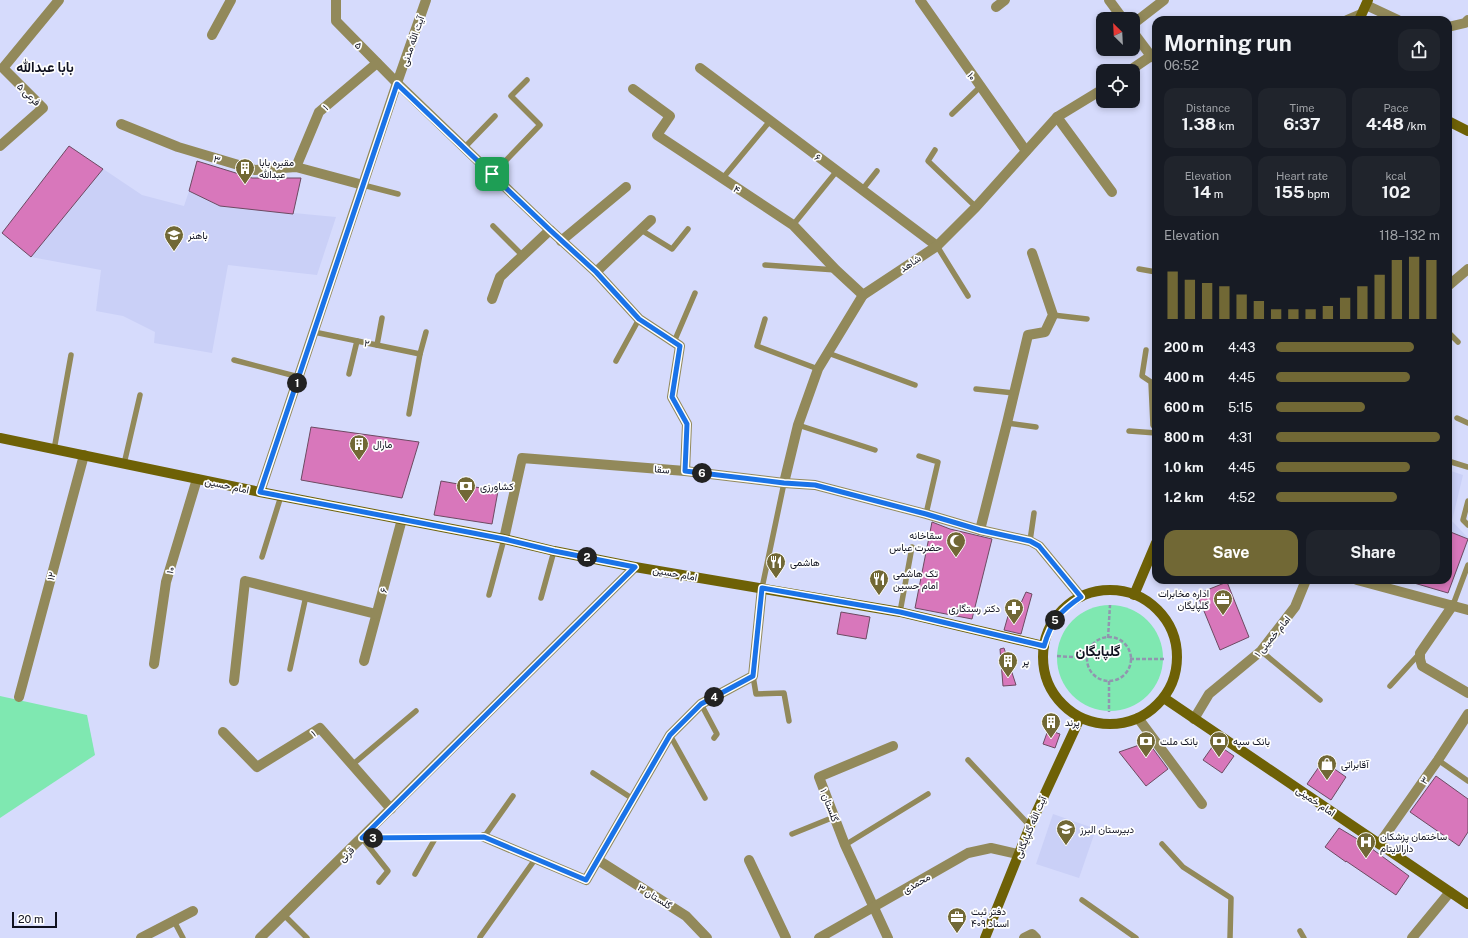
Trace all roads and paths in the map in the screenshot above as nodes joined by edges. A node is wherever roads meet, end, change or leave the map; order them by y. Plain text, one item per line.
1 (59, 0) edge
2 (231, 0) edge
3 (336, 0) edge
4 (426, 0) edge
5 (920, 0) edge
6 (1005, 0) edge
7 (1109, 0) edge
8 (1164, 0) edge
9 (996, 7) dead end
10 (1363, 10) edge
11 (1118, 12) edge
12 (1353, 16) edge
13 (1384, 16) edge
14 (1140, 19) edge
15 (1468, 20) edge
16 (1452, 26) edge
17 (212, 35) dead end
18 (1140, 41) edge
19 (1152, 57) edge
20 (1152, 59) edge
21 (377, 63) junction
22 (1140, 65) edge
23 (700, 68) dead end
24 (527, 80) dead end
25 (397, 84) junction
26 (980, 87) junction
27 (633, 90) dead end
28 (1096, 93) edge
29 (952, 114) dead end
30 (495, 116) dead end
31 (1057, 117) junction
32 (770, 121) junction
33 (1452, 123) edge
34 (121, 124) dead end
35 (1468, 131) edge
36 (0, 146) edge
37 (464, 148) junction
38 (935, 150) dead end
39 (1026, 151) junction
40 (296, 168) junction
41 (877, 171) dead end
42 (836, 172) junction
43 (492, 174) junction
44 (722, 179) junction
45 (363, 185) junction
46 (626, 187) dead end
47 (862, 190) junction
48 (1112, 192) dead end
49 (398, 194) dead end
50 (976, 207) junction
51 (651, 220) dead end
52 (793, 225) junction
53 (493, 226) dead end
54 (688, 229) dead end
55 (550, 230) junction
56 (641, 230) junction
57 (561, 241) junction
58 (937, 246) junction
59 (1032, 253) dead end
60 (522, 255) junction
61 (765, 265) dead end
62 (1139, 269) dead end
63 (1468, 269) edge
64 (836, 270) junction
65 (1152, 271) edge
66 (596, 272) junction
67 (1452, 283) edge
68 (694, 293) dead end
69 (863, 295) junction
70 (968, 296) dead end
71 (492, 299) dead end
72 (1053, 315) junction
73 (382, 318) dead end
74 (639, 319) junction
75 (765, 319) dead end
76 (1087, 319) dead end
77 (314, 332) junction
78 (426, 332) dead end
79 (1452, 336) edge
80 (357, 341) junction
81 (674, 342) junction
82 (1458, 342) dead end
83 (377, 345) junction
84 (1146, 350) dead end
85 (828, 353) junction
86 (420, 354) junction
87 (71, 355) dead end
88 (234, 360) dead end
89 (616, 362) dead end
90 (818, 369) junction
91 (348, 374) dead end
92 (299, 377) junction
93 (915, 385) dead end
94 (976, 389) dead end
95 (1014, 393) junction
96 (140, 394) dead end
97 (1152, 404) edge
98 (409, 414) dead end
99 (1458, 418) dead end
100 (1007, 423) junction
101 (1468, 423) edge
102 (798, 425) junction
103 (1036, 427) dead end
104 (1129, 431) dead end
105 (1152, 432) edge
106 (0, 438) edge
107 (54, 450) junction
108 (875, 450) dead end
109 (84, 455) junction
110 (919, 456) dead end
111 (1452, 462) edge
112 (124, 464) junction
113 (1468, 467) edge
114 (685, 471) junction
115 (197, 479) junction
116 (784, 483) junction
117 (260, 492) junction
118 (281, 496) junction
119 (1468, 502) edge
120 (1034, 513) dead end
121 (926, 514) junction
122 (402, 519) junction
123 (1468, 524) edge
124 (980, 530) junction
125 (504, 539) junction
126 (1030, 541) junction
127 (912, 547) dead end
128 (554, 551) junction
129 (262, 557) dead end
130 (1152, 559) edge
131 (1468, 565) edge
132 (635, 567) junction
133 (1304, 584) edge
134 (1372, 584) edge
135 (762, 588) junction
136 (489, 595) dead end
137 (1134, 595) junction
138 (306, 596) junction
139 (1081, 597) junction
140 (541, 598) dead end
141 (1110, 605) dead end
142 (1453, 605) junction
143 (1468, 610) edge
144 (900, 612) junction
145 (376, 614) junction
146 (1108, 638) junction
147 (1044, 646) junction
148 (1261, 652) junction
149 (1420, 653) junction
150 (1057, 656) dead end
151 (1087, 658) junction
152 (1130, 659) junction
153 (1164, 659) dead end
154 (364, 661) dead end
155 (154, 664) dead end
156 (290, 668) dead end
157 (753, 676) junction
158 (234, 680) dead end
159 (1109, 681) junction
160 (1390, 686) dead end
161 (1468, 693) edge
162 (19, 697) dead end
163 (1164, 698) junction
164 (1320, 700) dead end
165 (701, 704) junction
166 (416, 711) dead end
167 (1109, 712) dead end
168 (1468, 714) edge
169 (1080, 718) junction
170 (1138, 718) junction
171 (1194, 719) junction
172 (789, 721) dead end
173 (223, 732) dead end
174 (670, 735) junction
175 (714, 738) dead end
176 (893, 746) dead end
177 (968, 760) dead end
178 (1438, 760) junction
179 (352, 765) junction
180 (593, 773) dead end
181 (1468, 781) edge
182 (928, 794) dead end
183 (513, 796) dead end
184 (705, 798) dead end
185 (633, 799) junction
186 (1202, 804) dead end
187 (391, 809) junction
188 (834, 817) junction
189 (1030, 826) junction
190 (792, 834) dead end
191 (484, 837) junction
192 (362, 838) junction
193 (436, 838) junction
194 (1162, 844) dead end
195 (1379, 844) junction
196 (845, 845) junction
197 (1018, 854) junction
198 (536, 858) junction
199 (598, 860) junction
200 (749, 860) dead end
201 (415, 874) dead end
202 (379, 882) dead end
203 (1450, 892) junction
204 (1082, 900) dead end
205 (1468, 904) edge
206 (874, 907) junction
207 (193, 912) dead end
208 (284, 915) junction
209 (174, 921) junction
210 (1300, 931) dead end
211 (480, 937) edge
212 (141, 938) edge
213 (183, 938) edge
214 (260, 938) edge
215 (307, 938) edge
216 (707, 938) edge
217 (786, 938) edge
218 (820, 938) edge
219 (888, 938) edge
220 (985, 938) edge
221 (1024, 938) edge
222 (1036, 938) edge
223 (1136, 938) edge
224 (1230, 938) edge
225 (1304, 938) edge
226 (1412, 938) edge

1 - 36 street, فرعی ۵
2 - 17 street
3 - 21 street, ۵
4 - 25 street, آیت الله مدنی
5 - 26 street, ۱۰
6 - 9 street
7 - 11 street
8 - 14 street
10 - 12 street
10 - 13 street
15 - 16 street
18 - 19 street
20 - 22 street
21 - 25 street, ۵
21 - 40 street, ۱
23 - 32 street, ۶
24 - 43 lane
25 - 37 street
25 - 45 street, آیت الله مدنی
26 - 29 lane
26 - 39 street, ۱۰
27 - 44 street, ۴
28 - 31 street, شاهد
30 - 37 lane
31 - 39 street, شاهد
31 - 48 street
32 - 42 street, ۶
32 - 44 lane
33 - 35 main road
34 - 40 street, ۳
37 - 43 street
38 - 50 lane
39 - 50 street, شاهد
40 - 45 street, ۳
41 - 47 lane
42 - 47 street, ۶
42 - 52 lane
43 - 55 street
44 - 52 street, ۴
45 - 49 lane
45 - 77 street, آیت الله مدنی
46 - 57 street
47 - 58 street, ۶
50 - 58 street, شاهد
51 - 56 street
52 - 64 street, ۴
53 - 60 lane
54 - 56 lane
55 - 57 street
55 - 60 street
56 - 66 street
57 - 66 street
58 - 69 street, شاهد
58 - 70 lane
59 - 72 street
60 - 71 street
61 - 64 lane
62 - 65 lane
63 - 67 street
64 - 69 street, ۴
66 - 74 street
68 - 81 lane
69 - 85 street, شاهد
72 - 76 lane
72 - 95 street
73 - 83 lane
74 - 81 street
74 - 89 lane
75 - 90 lane
77 - 80 lane, ۲
77 - 92 street, آیت الله مدنی
78 - 86 lane
79 - 82 lane
80 - 83 lane, ۲
80 - 91 lane
81 - 114 street
83 - 86 lane, ۲
84 - 97 lane
85 - 90 street, شاهد
85 - 93 lane
86 - 98 lane
87 - 107 lane
88 - 92 lane
90 - 102 street, شاهد
92 - 117 street, آیت الله مدنی
94 - 95 lane
95 - 100 street
96 - 112 lane
99 - 101 lane
100 - 103 lane
100 - 124 street
102 - 108 lane
102 - 116 street, شاهد
104 - 105 lane
106 - 107 main road, امام حسین
107 - 109 main road, امام حسین
109 - 112 main road, امام حسین
109 - 162 street, ۱۲
110 - 121 lane
111 - 113 lane
112 - 115 main road, امام حسین
114 - 116 street, سقا
114 - 125 street, سقا
115 - 117 main road, امام حسین
115 - 155 street, ۱۰
116 - 121 street, سقا
116 - 135 lane
117 - 118 main road, امام حسین
118 - 122 main road, امام حسین
118 - 129 lane
119 - 123 lane
120 - 126 lane
121 - 124 street, سقا
122 - 125 main road, امام حسین
122 - 145 street, ۶
124 - 126 street, سقا
125 - 128 main road, امام حسین
125 - 136 lane
126 - 139 street, سقا
127 - 144 lane
128 - 132 main road, امام حسین
128 - 140 lane
130 - 137 main road
131 - 142 lane
132 - 135 main road, امام حسین
132 - 187 street, قرنی
133 - 148 street, امام خمینی ۱
134 - 142 street
135 - 144 main road, امام حسین
135 - 157 street
137 - 139 main road
137 - 163 main road
138 - 145 street
138 - 156 lane
138 - 158 street
139 - 147 main road
141 - 146 path
142 - 143 street
142 - 149 street
144 - 147 main road, امام حسین
145 - 154 street, ۶
146 - 151 path
146 - 152 path
147 - 169 main road
148 - 164 lane
148 - 171 street, امام خمینی ۱
149 - 160 lane
149 - 161 street
150 - 151 path
151 - 159 path
152 - 153 path
152 - 159 path
157 - 165 street
157 - 172 lane
159 - 167 path
163 - 170 main road
163 - 171 main road, امام خمینی
165 - 174 street
165 - 175 lane
166 - 179 lane
168 - 178 street, ۳
169 - 170 main road
169 - 189 main road, آیت الله گلپایگانی
170 - 186 street
171 - 195 main road, امام خمینی
173 - 179 street, ۱
174 - 184 lane
174 - 185 street
176 - 188 street, گلستان ۱
177 - 189 lane
178 - 181 lane
178 - 195 street, ۳
179 - 187 street, ۱
180 - 185 lane
182 - 196 lane
183 - 191 lane
185 - 199 street
187 - 192 street, قرنی
188 - 190 lane
188 - 196 street, گلستان ۱
189 - 197 main road, آیت الله گلپایگانی
191 - 193 lane
191 - 198 street
192 - 193 lane
192 - 202 lane
192 - 208 street, قرنی
193 - 201 lane
194 - 224 lane
195 - 203 main road, امام خمینی
196 - 206 street, گلستان ۱
197 - 206 street, محمدی
197 - 220 main road, آیت الله گلپایگانی
198 - 199 street
198 - 211 lane
199 - 216 street, گلستان ۳
200 - 217 street
203 - 205 main road, امام خمینی
203 - 226 street
204 - 223 lane
206 - 218 street, محمدی
206 - 219 street, گلستان ۱
207 - 209 street
208 - 214 street, قرنی
208 - 215 lane
209 - 212 street
209 - 213 lane
210 - 225 lane
221 - 222 street

